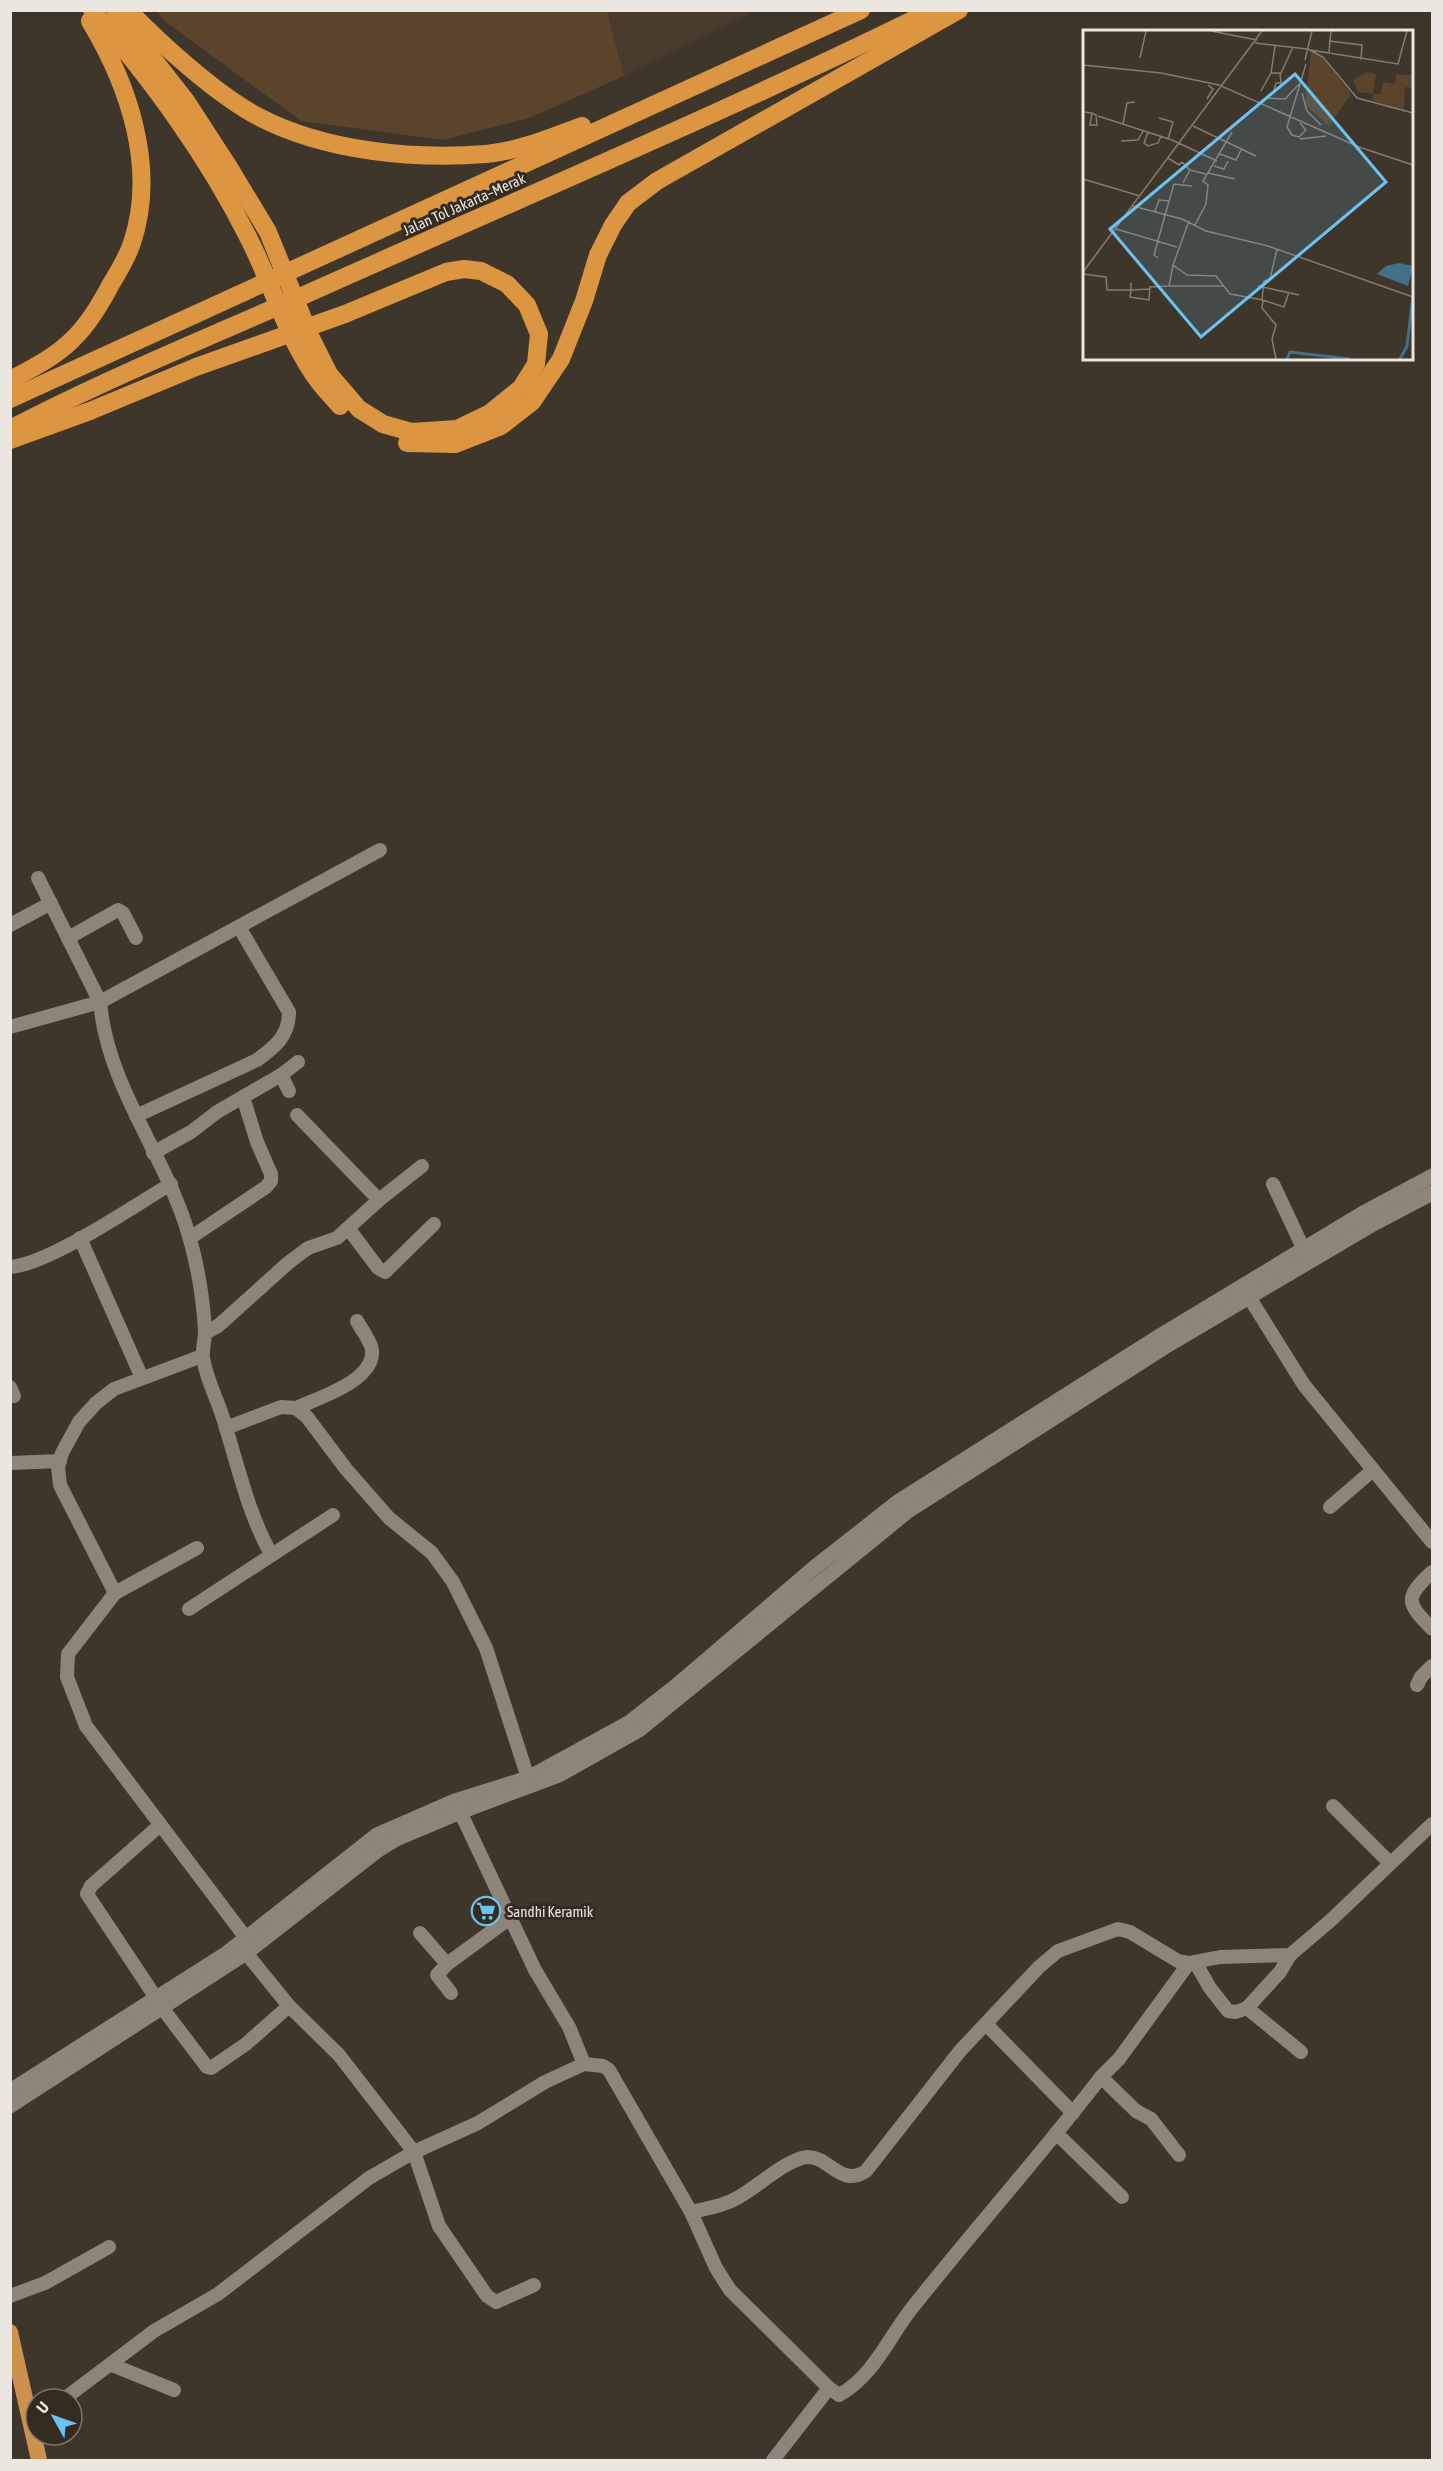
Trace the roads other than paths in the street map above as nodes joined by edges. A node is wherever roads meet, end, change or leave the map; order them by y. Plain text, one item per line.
1 (83, 10) edge
2 (92, 10) edge
3 (115, 10) edge
4 (128, 10) edge
5 (856, 10) edge
6 (861, 10) edge
7 (933, 10) edge
8 (959, 10) edge
9 (302, 338) junction
10 (10, 380) edge
11 (10, 399) edge
12 (10, 429) edge
13 (10, 440) edge
14 (380, 850) dead end
15 (38, 878) dead end
16 (51, 903) junction
17 (10, 925) edge
18 (238, 927) junction
19 (68, 938) junction
20 (136, 938) dead end
21 (100, 1002) junction
22 (10, 1027) edge
23 (298, 1062) dead end
24 (281, 1075) junction
25 (290, 1091) dead end
26 (243, 1097) junction
27 (297, 1115) dead end
28 (136, 1116) junction
29 (153, 1153) junction
30 (423, 1166) dead end
31 (1432, 1176) edge
32 (171, 1184) junction
33 (1273, 1184) dead end
34 (1432, 1193) edge
35 (379, 1200) junction
36 (434, 1224) dead end
37 (348, 1228) junction
38 (80, 1238) junction
39 (190, 1239) junction
40 (1304, 1250) junction
41 (10, 1267) edge
42 (1247, 1293) junction
43 (357, 1321) dead end
44 (205, 1333) junction
45 (202, 1356) junction
46 (141, 1378) junction
47 (296, 1408) junction
48 (226, 1428) junction
49 (60, 1461) junction
50 (10, 1463) edge
51 (1373, 1470) junction
52 (1329, 1507) dead end
53 (333, 1515) dead end
54 (1432, 1542) edge
55 (197, 1548) dead end
56 (271, 1554) junction
57 (1432, 1572) edge
58 (115, 1593) junction
59 (189, 1609) dead end
60 (1432, 1629) edge
61 (1432, 1666) edge
62 (1417, 1685) dead end
63 (528, 1778) junction
64 (458, 1806) junction
65 (1333, 1806) dead end
66 (1432, 1824) edge
67 (159, 1826) junction
68 (1390, 1863) junction
69 (510, 1918) junction
70 (420, 1933) dead end
71 (248, 1946) junction
72 (1290, 1955) junction
73 (1192, 1963) junction
74 (447, 1964) junction
75 (451, 1993) dead end
76 (160, 2004) junction
77 (289, 2006) junction
78 (1247, 2008) junction
79 (986, 2024) junction
80 (1301, 2052) dead end
81 (584, 2064) junction
82 (1101, 2077) junction
83 (10, 2091) edge
84 (10, 2106) edge
85 (1073, 2113) junction
86 (1056, 2133) junction
87 (414, 2152) junction
88 (1179, 2155) dead end
89 (1122, 2197) dead end
90 (690, 2212) junction
91 (109, 2247) dead end
92 (534, 2285) dead end
93 (10, 2296) edge
94 (10, 2332) edge
95 (112, 2365) junction
96 (24, 2387) edge
97 (81, 2387) edge
98 (829, 2388) junction
99 (174, 2391) dead end
100 (773, 2460) edge

1 - 10 highway
2 - 9 highway
3 - 9 highway
4 - 5 highway
6 - 11 highway, Jalan Tol Jakarta–Merak
7 - 12 highway, Jalan Tol Jakarta–Merak
8 - 9 highway
9 - 13 highway
14 - 18 street
15 - 16 street
16 - 17 street
16 - 19 street
18 - 21 street
18 - 28 street
19 - 20 street
19 - 21 street
21 - 22 street
21 - 28 street
23 - 24 street
24 - 25 street
24 - 26 street
26 - 29 street
26 - 39 street
27 - 35 street
28 - 29 street
29 - 32 street
30 - 35 street
31 - 40 street
32 - 38 street
32 - 39 street
33 - 40 street
34 - 42 street
35 - 37 street
36 - 37 street
37 - 44 street
38 - 41 street
38 - 46 street
39 - 44 street
40 - 42 street
42 - 51 street
42 - 63 street
42 - 64 street
43 - 47 street
44 - 45 street
45 - 46 street
45 - 48 street
46 - 49 street
47 - 48 street
47 - 63 street
48 - 56 street
49 - 50 street
49 - 58 street
51 - 52 street
51 - 54 street
53 - 56 street
55 - 58 street
56 - 59 street
57 - 60 street
58 - 67 street
61 - 62 street
63 - 64 street
64 - 69 street
64 - 71 street
65 - 68 street
66 - 68 street
67 - 71 street
67 - 76 street
68 - 72 street
69 - 74 street
69 - 81 street
70 - 74 street
71 - 76 street
71 - 77 street
72 - 73 street
72 - 78 street
73 - 78 street
73 - 79 street
73 - 82 street
74 - 75 street
76 - 77 street
76 - 83 street
76 - 84 street
77 - 87 street
78 - 80 street
79 - 85 street
79 - 90 street
81 - 87 street
81 - 90 street
82 - 85 street
82 - 88 street
85 - 86 street
86 - 89 street
86 - 98 street
87 - 92 street
87 - 95 street
90 - 98 street
91 - 93 street
94 - 96 highway
95 - 97 street
95 - 99 street
98 - 100 street

